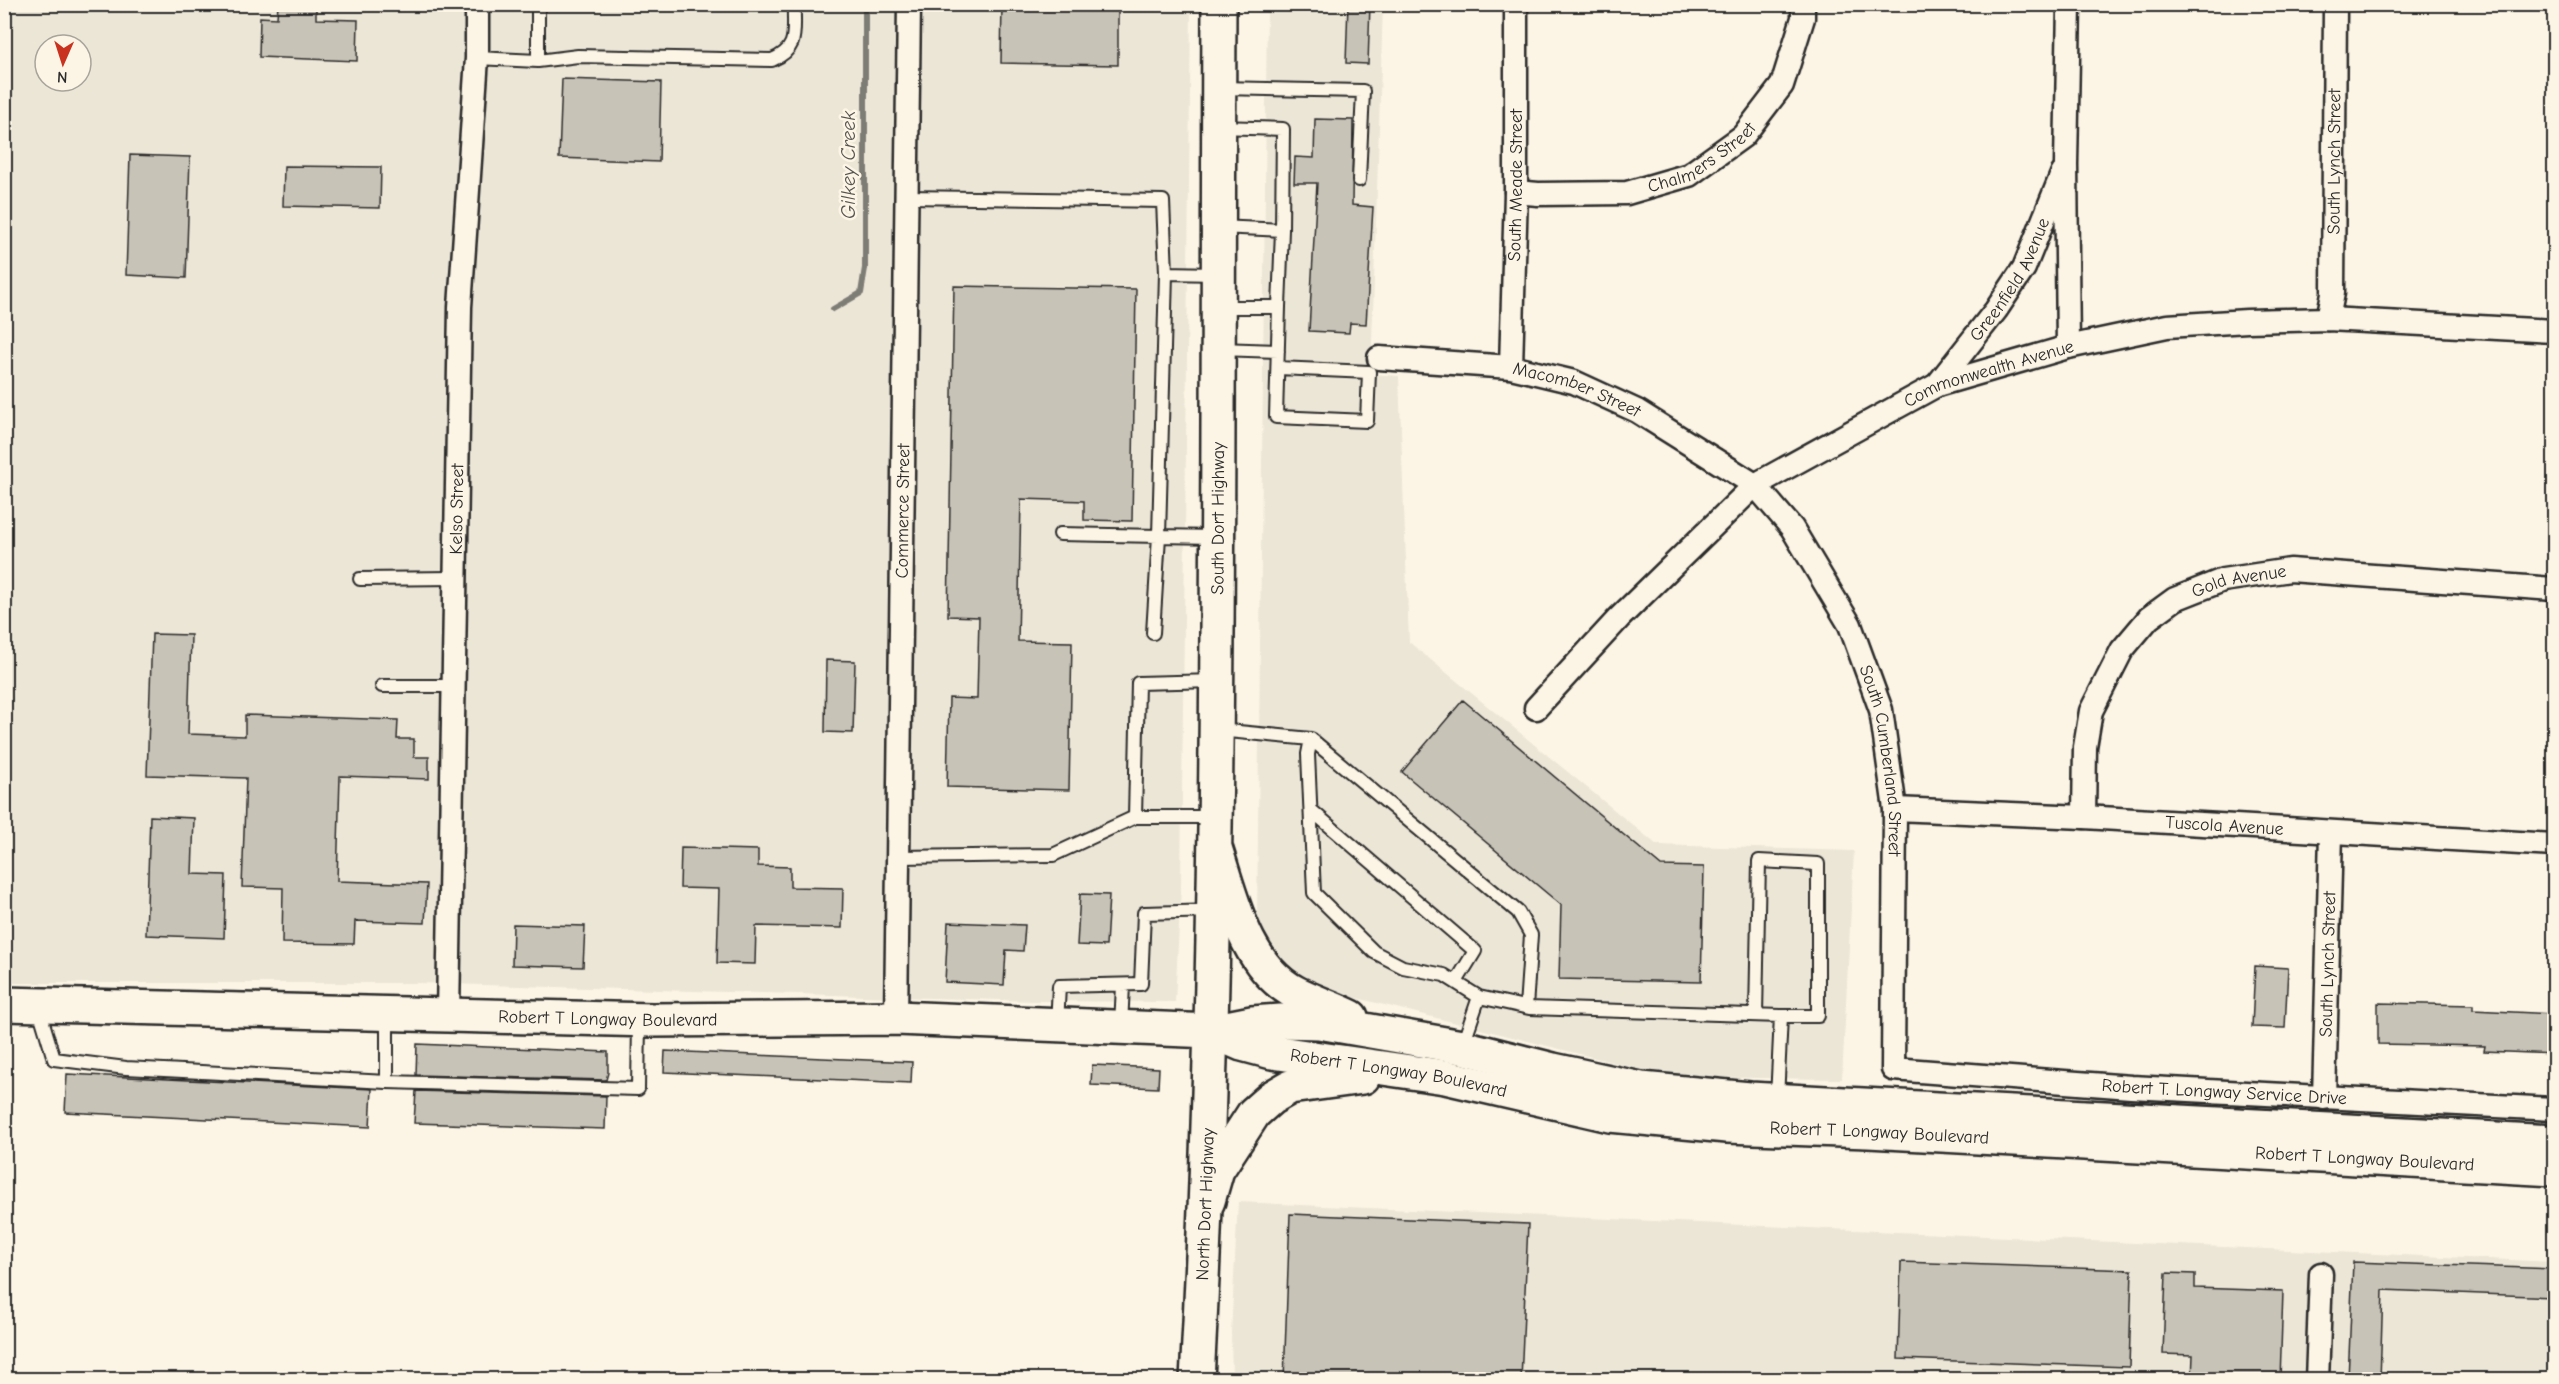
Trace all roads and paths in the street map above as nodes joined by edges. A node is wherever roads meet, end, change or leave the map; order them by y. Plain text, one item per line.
1 (477, 4) edge
2 (538, 4) edge
3 (794, 4) edge
4 (909, 4) edge
5 (1219, 4) edge
6 (1516, 4) edge
7 (1803, 4) edge
8 (2069, 4) edge
9 (2335, 4) edge
10 (477, 58) junction
11 (538, 61) junction
12 (1218, 88) junction
13 (1218, 127) junction
14 (2066, 164) junction
15 (1359, 180) dead end
16 (1516, 192) junction
17 (907, 197) junction
18 (1218, 227) junction
19 (1282, 230) junction
20 (1166, 273) junction
21 (1218, 274) junction
22 (1217, 307) junction
23 (1279, 307) junction
24 (2328, 319) junction
25 (2554, 331) edge
26 (2068, 347) junction
27 (1217, 349) junction
28 (1278, 351) junction
29 (1379, 358) dead end
30 (1511, 367) junction
31 (1278, 368) junction
32 (1936, 385) junction
33 (1755, 485) junction
34 (1060, 534) dead end
35 (1159, 536) junction
36 (1216, 537) junction
37 (455, 578) junction
38 (360, 579) dead end
39 (2554, 589) edge
40 (1154, 633) dead end
41 (1216, 681) junction
42 (382, 686) dead end
43 (454, 686) junction
44 (1536, 708) dead end
45 (1216, 730) junction
46 (1311, 739) junction
47 (1894, 809) junction
48 (1311, 810) junction
49 (1135, 817) junction
50 (1216, 817) junction
51 (2084, 817) junction
52 (2331, 833) junction
53 (2554, 845) edge
54 (1216, 849) junction
55 (898, 857) junction
56 (1215, 911) junction
57 (1456, 982) junction
58 (1123, 985) junction
59 (1479, 997) junction
60 (4, 1004) edge
61 (38, 1005) junction
62 (1526, 1007) junction
63 (387, 1013) junction
64 (448, 1015) junction
65 (1756, 1015) junction
66 (1781, 1016) junction
67 (896, 1018) junction
68 (639, 1020) junction
69 (1057, 1025) junction
70 (1121, 1027) junction
71 (1212, 1031) junction
72 (1376, 1031) junction
73 (1462, 1047) junction
74 (1893, 1069) joint
75 (1445, 1077) junction
76 (387, 1082) junction
77 (2324, 1098) junction
78 (1776, 1109) junction
79 (2554, 1109) edge
80 (2554, 1142) edge
81 (2554, 1169) edge
82 (1206, 1208) junction
83 (2321, 1274) dead end
84 (1197, 1380) edge
85 (2317, 1380) edge

1 - 10 street, Kelso Street
2 - 11 lane
3 - 11 lane
4 - 17 street, Commerce Street
5 - 12 street, South Dort Highway
6 - 16 street, South Meade Street
7 - 16 street, Chalmers Street
8 - 14 street, Greenfield Avenue
9 - 24 street, South Lynch Street
10 - 11 lane
10 - 37 street, Kelso Street
12 - 13 street, South Dort Highway
12 - 15 lane
13 - 18 street, South Dort Highway
13 - 19 lane
14 - 26 street, Greenfield Avenue
14 - 32 street, Greenfield Avenue
16 - 30 street, South Meade Street
17 - 20 lane
17 - 55 street, Commerce Street
18 - 19 lane
18 - 21 street, South Dort Highway
19 - 23 lane
20 - 21 lane
20 - 35 lane
21 - 22 street, South Dort Highway
22 - 23 lane
22 - 27 street, South Dort Highway
23 - 28 lane
24 - 25 street, Commonwealth Avenue
24 - 26 street, Commonwealth Avenue
26 - 32 street, Commonwealth Avenue
27 - 28 lane
27 - 36 street, South Dort Highway
28 - 31 lane
29 - 30 street, Macomber Street
30 - 33 street, Macomber Street
31 - 31 lane
32 - 33 street, Commonwealth Avenue
33 - 44 street, Commonwealth Avenue
33 - 47 street, South Cumberland Street
34 - 35 lane
35 - 36 lane
35 - 40 lane
36 - 41 street, South Dort Highway
37 - 38 lane
37 - 43 street, Kelso Street
39 - 51 street, Gold Avenue
41 - 45 street, South Dort Highway
41 - 49 lane
42 - 43 lane
43 - 64 street, Kelso Street
45 - 46 lane
45 - 50 street, South Dort Highway
46 - 48 lane
46 - 62 lane
47 - 51 street, Tuscola Avenue
47 - 74 street, South Cumberland Street
48 - 57 lane
48 - 57 lane
49 - 50 lane
49 - 55 lane
50 - 54 street, South Dort Highway
51 - 52 street, Tuscola Avenue
52 - 53 street, Tuscola Avenue
52 - 77 street, South Lynch Street
54 - 56 street, South Dort Highway
54 - 72 street
55 - 67 street, Commerce Street
56 - 58 lane
56 - 71 street, South Dort Highway
57 - 59 lane
58 - 69 lane
58 - 70 lane
59 - 62 lane
59 - 73 lane
60 - 61 street, Robert T Longway Boulevard
61 - 63 street, Robert T Longway Boulevard
61 - 76 lane
62 - 65 lane
63 - 64 street, Robert T Longway Boulevard
63 - 76 lane
64 - 68 street, Robert T Longway Boulevard
65 - 66 lane
65 - 66 lane
66 - 78 lane
67 - 68 street, Robert T Longway Boulevard
67 - 69 street, Robert T Longway Boulevard
68 - 76 lane
69 - 70 street, Robert T Longway Boulevard
70 - 71 street, Robert T Longway Boulevard
71 - 72 street, Robert T Longway Boulevard
71 - 75 street, Robert T Longway Boulevard
71 - 82 street, North Dort Highway
72 - 73 street, Robert T Longway Boulevard
73 - 78 street, Robert T Longway Boulevard
74 - 77 street, Robert T. Longway Service Drive
75 - 78 street, Robert T Longway Boulevard
75 - 82 street
77 - 79 street, Robert T. Longway Service Drive
78 - 80 street, Robert T Longway Boulevard
78 - 81 street, Robert T Longway Boulevard
82 - 84 street, North Dort Highway
83 - 85 street

